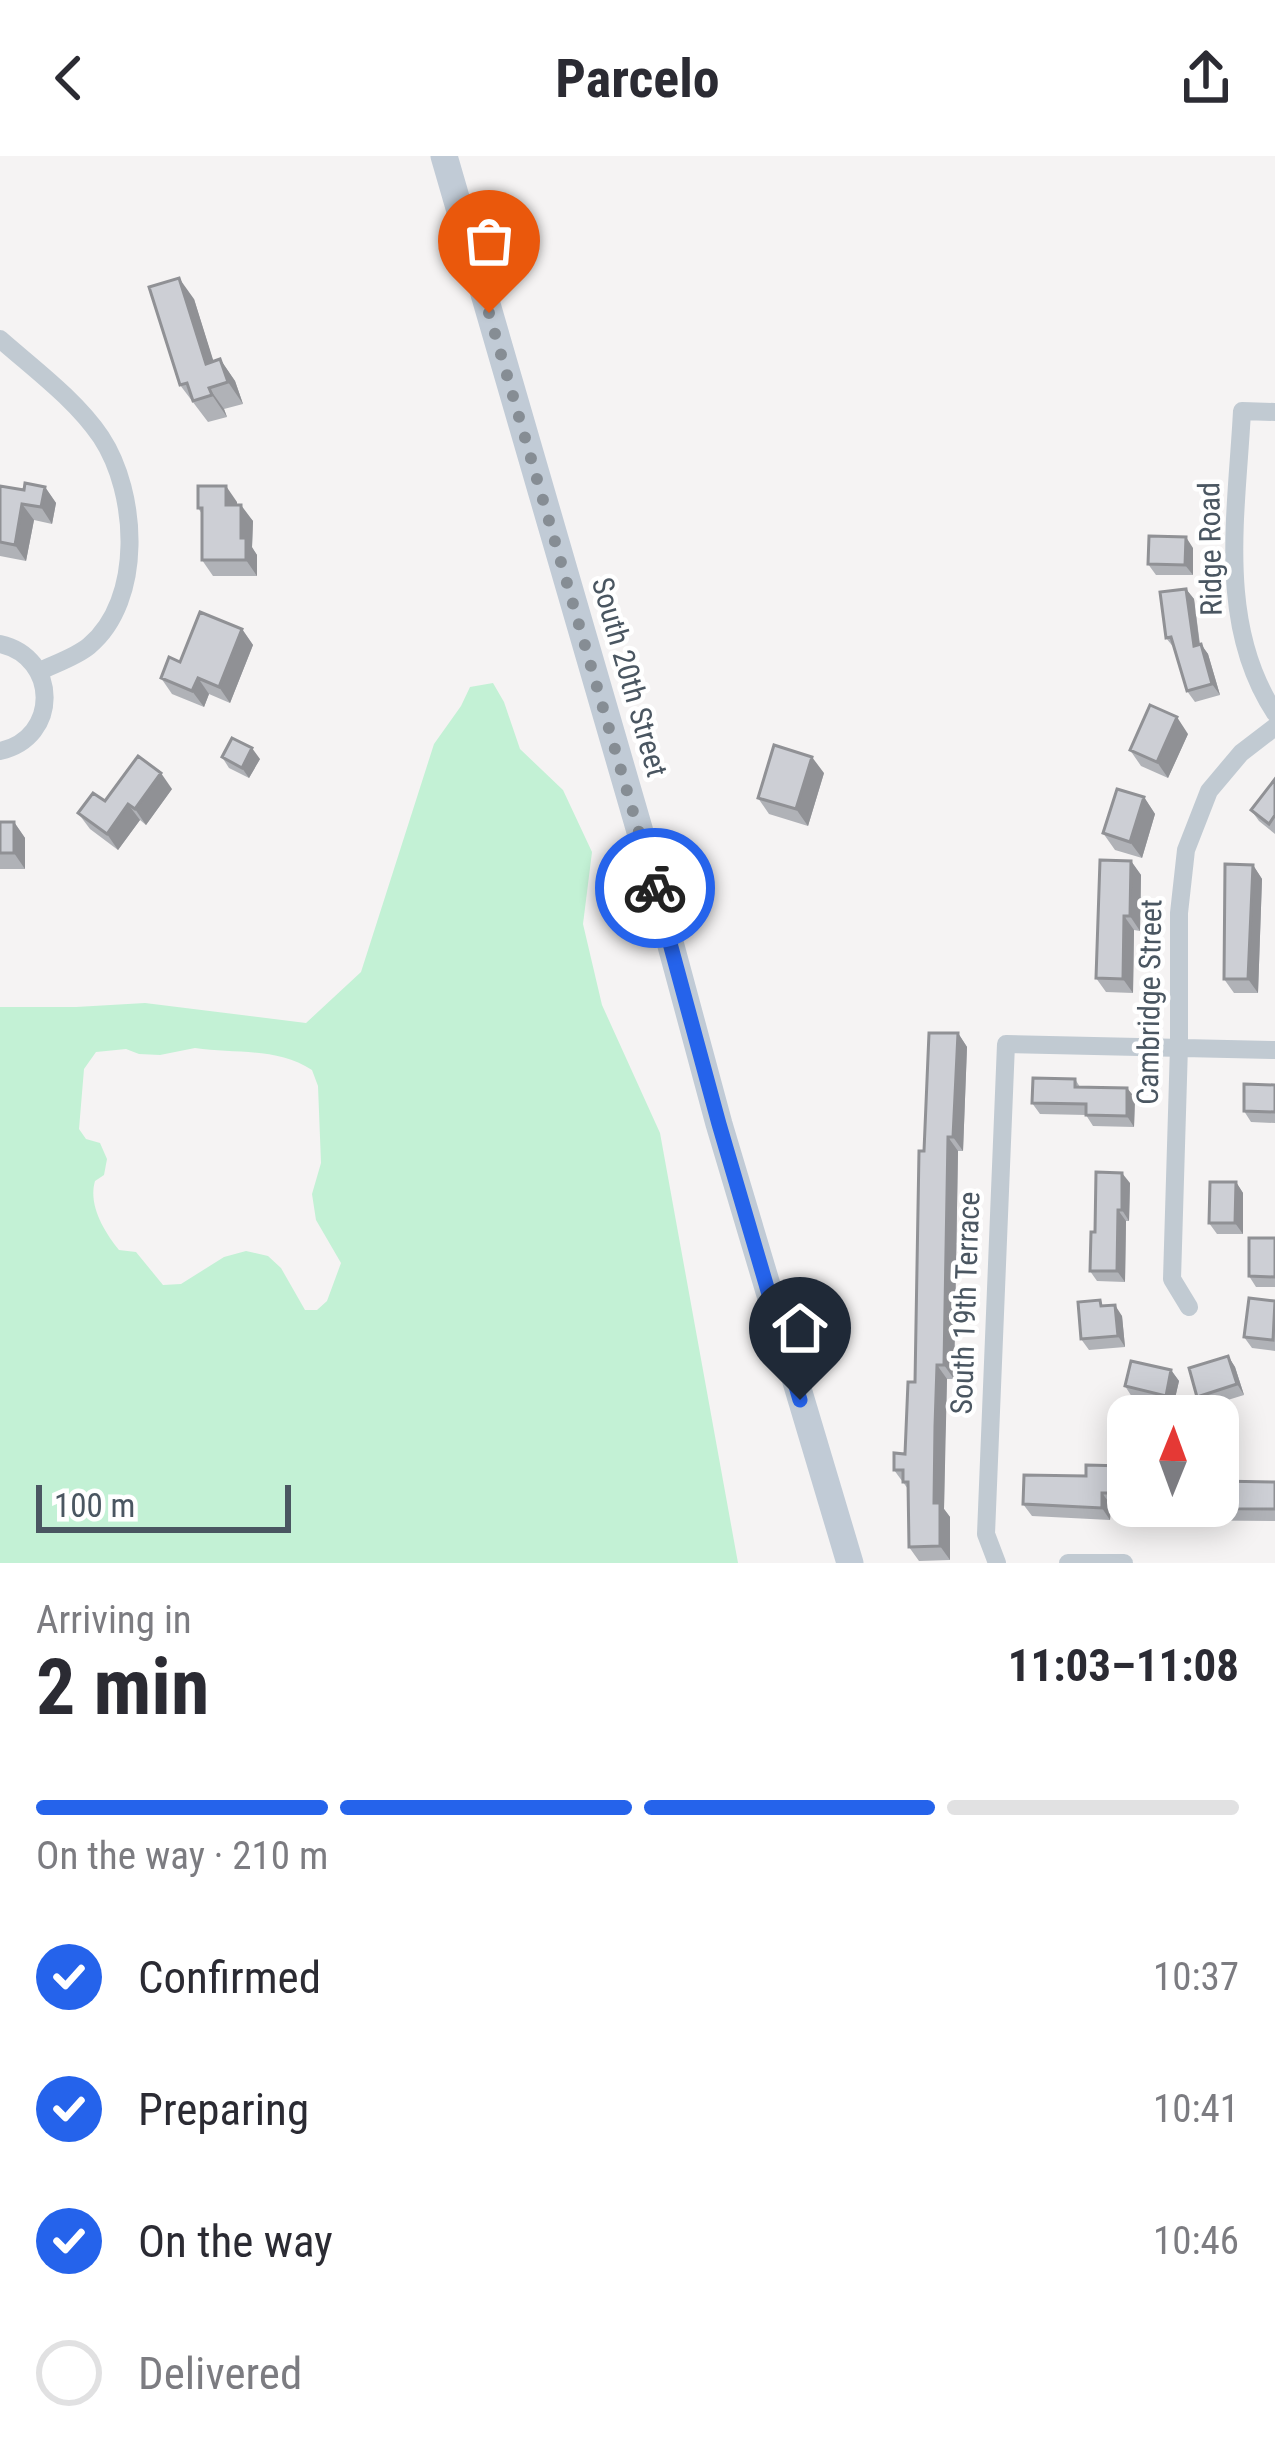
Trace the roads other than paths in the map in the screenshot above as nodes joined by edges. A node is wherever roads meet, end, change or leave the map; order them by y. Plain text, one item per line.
1 (444, 156) edge
2 (0, 339) edge
3 (1275, 412) edge
4 (0, 644) edge
5 (38, 672) junction
6 (1275, 712) edge
7 (1275, 727) edge
8 (0, 751) edge
9 (1179, 1046) junction
10 (1275, 1050) edge
11 (1189, 1307) dead end
12 (850, 1563) edge
13 (997, 1563) edge
14 (1068, 1563) edge
15 (1124, 1563) edge

1 - 12 main road, South 20th Street
2 - 5 street
3 - 6 street, Ridge Road
4 - 5 street
5 - 8 street
7 - 9 street, Cambridge Street
9 - 10 street
9 - 11 street, Cambridge Street
9 - 13 street, South 19th Terrace
14 - 15 street

